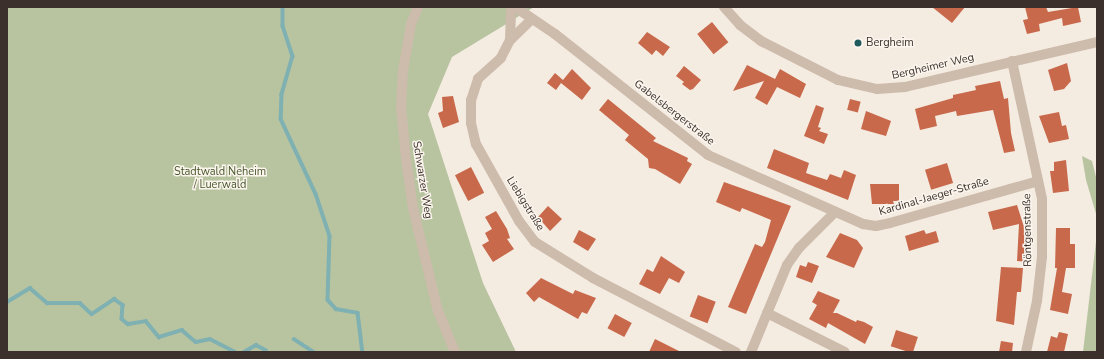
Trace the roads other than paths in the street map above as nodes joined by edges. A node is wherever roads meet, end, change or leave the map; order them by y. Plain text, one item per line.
1 (418, 7) edge
2 (511, 7) edge
3 (515, 7) edge
4 (724, 7) edge
5 (532, 19) junction
6 (510, 40) junction
7 (1097, 42) edge
8 (1012, 61) junction
9 (1038, 181) junction
10 (835, 212) junction
11 (767, 313) junction
12 (456, 352) edge
13 (736, 352) edge
14 (751, 352) edge
15 (845, 352) edge
16 (1026, 352) edge

1 - 12 street, Schwarzer Weg
2 - 6 street, Liebigstraße
3 - 5 street, Gabelsbergerstraße
4 - 8 street, Bergheimer Weg
5 - 6 street, Liebigstraße
5 - 10 street, Gabelsbergerstraße
6 - 13 street, Liebigstraße
7 - 8 street, Bergheimer Weg
8 - 9 street, Röntgenstraße
9 - 10 street, Kardinal-Jaeger-Straße
9 - 16 street, Röntgenstraße
10 - 11 street
11 - 14 street
11 - 15 street

